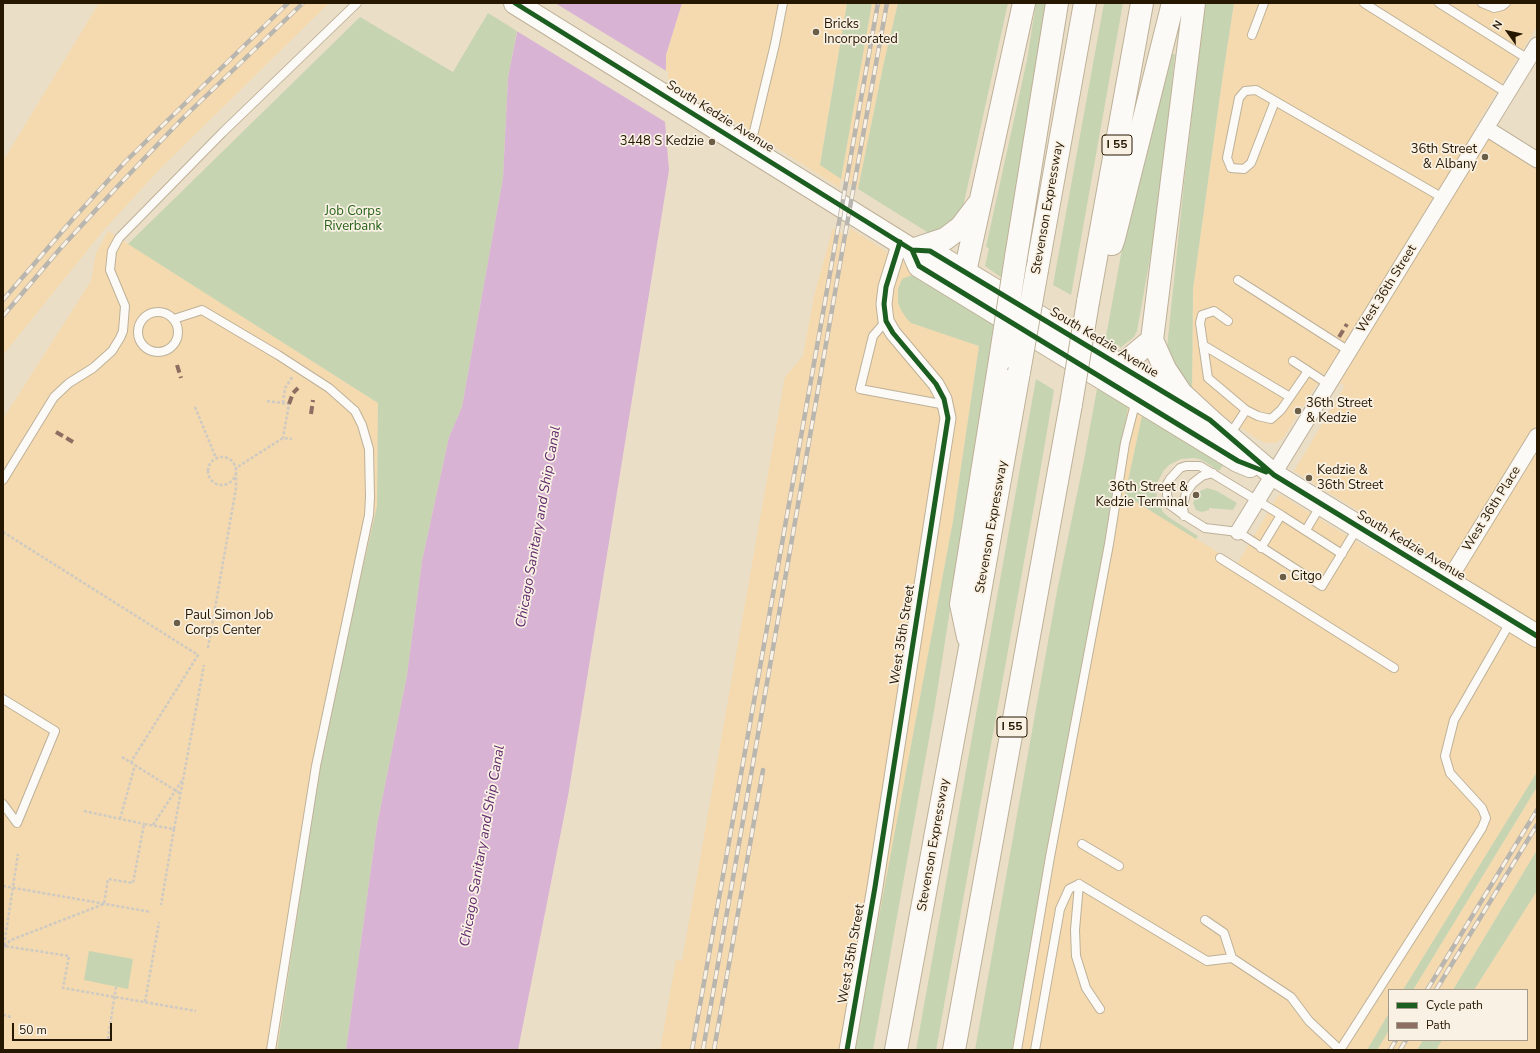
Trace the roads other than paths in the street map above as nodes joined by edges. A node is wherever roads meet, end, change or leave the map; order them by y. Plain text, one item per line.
1 (357, 3) edge
2 (515, 3) edge
3 (783, 3) edge
4 (1024, 3) edge
5 (1057, 3) edge
6 (1085, 3) edge
7 (1142, 3) edge
8 (1173, 3) edge
9 (1194, 3) edge
10 (1264, 3) edge
11 (1364, 3) edge
12 (1439, 3) edge
13 (1482, 3) edge
14 (1506, 3) edge
15 (1252, 35) dead end
16 (1537, 45) edge
17 (1528, 59) junction
18 (1507, 93) junction
19 (1275, 101) junction
20 (1486, 128) junction
21 (750, 149) junction
22 (1537, 160) edge
23 (1443, 198) junction
24 (980, 202) junction
25 (906, 246) junction
26 (1238, 280) dead end
27 (964, 282) junction
28 (1090, 295) junction
29 (174, 319) junction
30 (886, 321) junction
31 (1228, 321) dead end
32 (123, 331) junction
33 (138, 334) junction
34 (1152, 340) junction
35 (1203, 345) junction
36 (1349, 351) junction
37 (1293, 361) dead end
38 (1117, 364) junction
39 (1092, 371) junction
40 (1308, 371) junction
41 (1328, 384) junction
42 (1290, 397) junction
43 (1136, 398) junction
44 (946, 406) junction
45 (1246, 410) junction
46 (1210, 420) junction
47 (1229, 436) junction
48 (1537, 436) edge
49 (1213, 473) junction
50 (1274, 475) junction
51 (3, 480) edge
52 (1258, 500) junction
53 (1322, 504) junction
54 (1282, 515) junction
55 (1184, 516) junction
56 (1358, 527) junction
57 (1306, 530) junction
58 (1238, 532) junction
59 (1262, 548) junction
60 (1342, 554) junction
61 (1220, 558) dead end
62 (1448, 581) junction
63 (1512, 620) junction
64 (1537, 636) edge
65 (970, 648) junction
66 (1394, 668) dead end
67 (4, 702) edge
68 (3, 804) edge
69 (1082, 844) dead end
70 (1119, 866) dead end
71 (1078, 884) junction
72 (1205, 920) dead end
73 (1232, 958) junction
74 (1100, 1010) dead end
75 (271, 1050) edge
76 (847, 1050) edge
77 (896, 1050) edge
78 (954, 1050) edge
79 (1016, 1050) edge
80 (1035, 1050) edge
81 (1340, 1050) edge

1 - 32 lane
2 - 21 main road, South Kedzie Avenue
3 - 21 lane
4 - 24 main road
5 - 65 main road, bridge
6 - 65 main road, Stevenson Expressway, bridge
7 - 28 main road, I 55
8 - 28 main road
9 - 34 main road
10 - 15 lane
11 - 18 lane
12 - 17 lane
13 - 14 lane
16 - 17 street, West 36th Street
17 - 18 street, West 36th Street
18 - 20 street, West 36th Street
19 - 19 lane
19 - 23 lane
20 - 22 street
20 - 23 street, West 36th Street
21 - 25 main road, South Kedzie Avenue
23 - 36 street, West 36th Street
24 - 25 main road
24 - 27 main road
25 - 27 main road, South Kedzie Avenue
25 - 30 street, West 35th Street
26 - 36 lane
27 - 38 main road, South Kedzie Avenue
27 - 39 main road, South Kedzie Avenue
28 - 78 main road, I 55, bridge
29 - 33 lane
29 - 33 lane
29 - 75 lane
30 - 44 street, West 35th Street
30 - 44 lane
31 - 35 lane
32 - 33 lane
32 - 51 lane
34 - 38 main road
34 - 46 main road
35 - 42 lane
35 - 45 lane
36 - 41 street, West 36th Street
37 - 40 lane
38 - 39 main road
38 - 46 main road, South Kedzie Avenue
39 - 43 main road, South Kedzie Avenue
40 - 41 lane
40 - 42 lane
41 - 50 street, West 36th Street
42 - 45 lane
43 - 50 main road, South Kedzie Avenue
43 - 79 lane
44 - 76 street, West 35th Street
45 - 47 lane
46 - 47 main road, South Kedzie Avenue
47 - 50 main road, South Kedzie Avenue
48 - 62 street, West 36th Place
49 - 52 lane
49 - 55 lane
49 - 55 lane
50 - 52 street, West 36th Street
50 - 53 main road, South Kedzie Avenue
52 - 54 lane
52 - 58 street, West 36th Street
53 - 56 main road, South Kedzie Avenue
53 - 57 lane
54 - 57 lane
54 - 59 lane
55 - 58 lane
56 - 60 lane
56 - 62 main road, South Kedzie Avenue
57 - 60 lane
58 - 59 lane
59 - 60 lane
61 - 66 lane
62 - 63 main road, South Kedzie Avenue
63 - 64 main road, South Kedzie Avenue
63 - 81 lane
65 - 77 main road, Stevenson Expressway
67 - 68 lane
69 - 70 lane
71 - 73 lane
71 - 74 lane
71 - 80 lane
72 - 73 lane
73 - 81 lane

